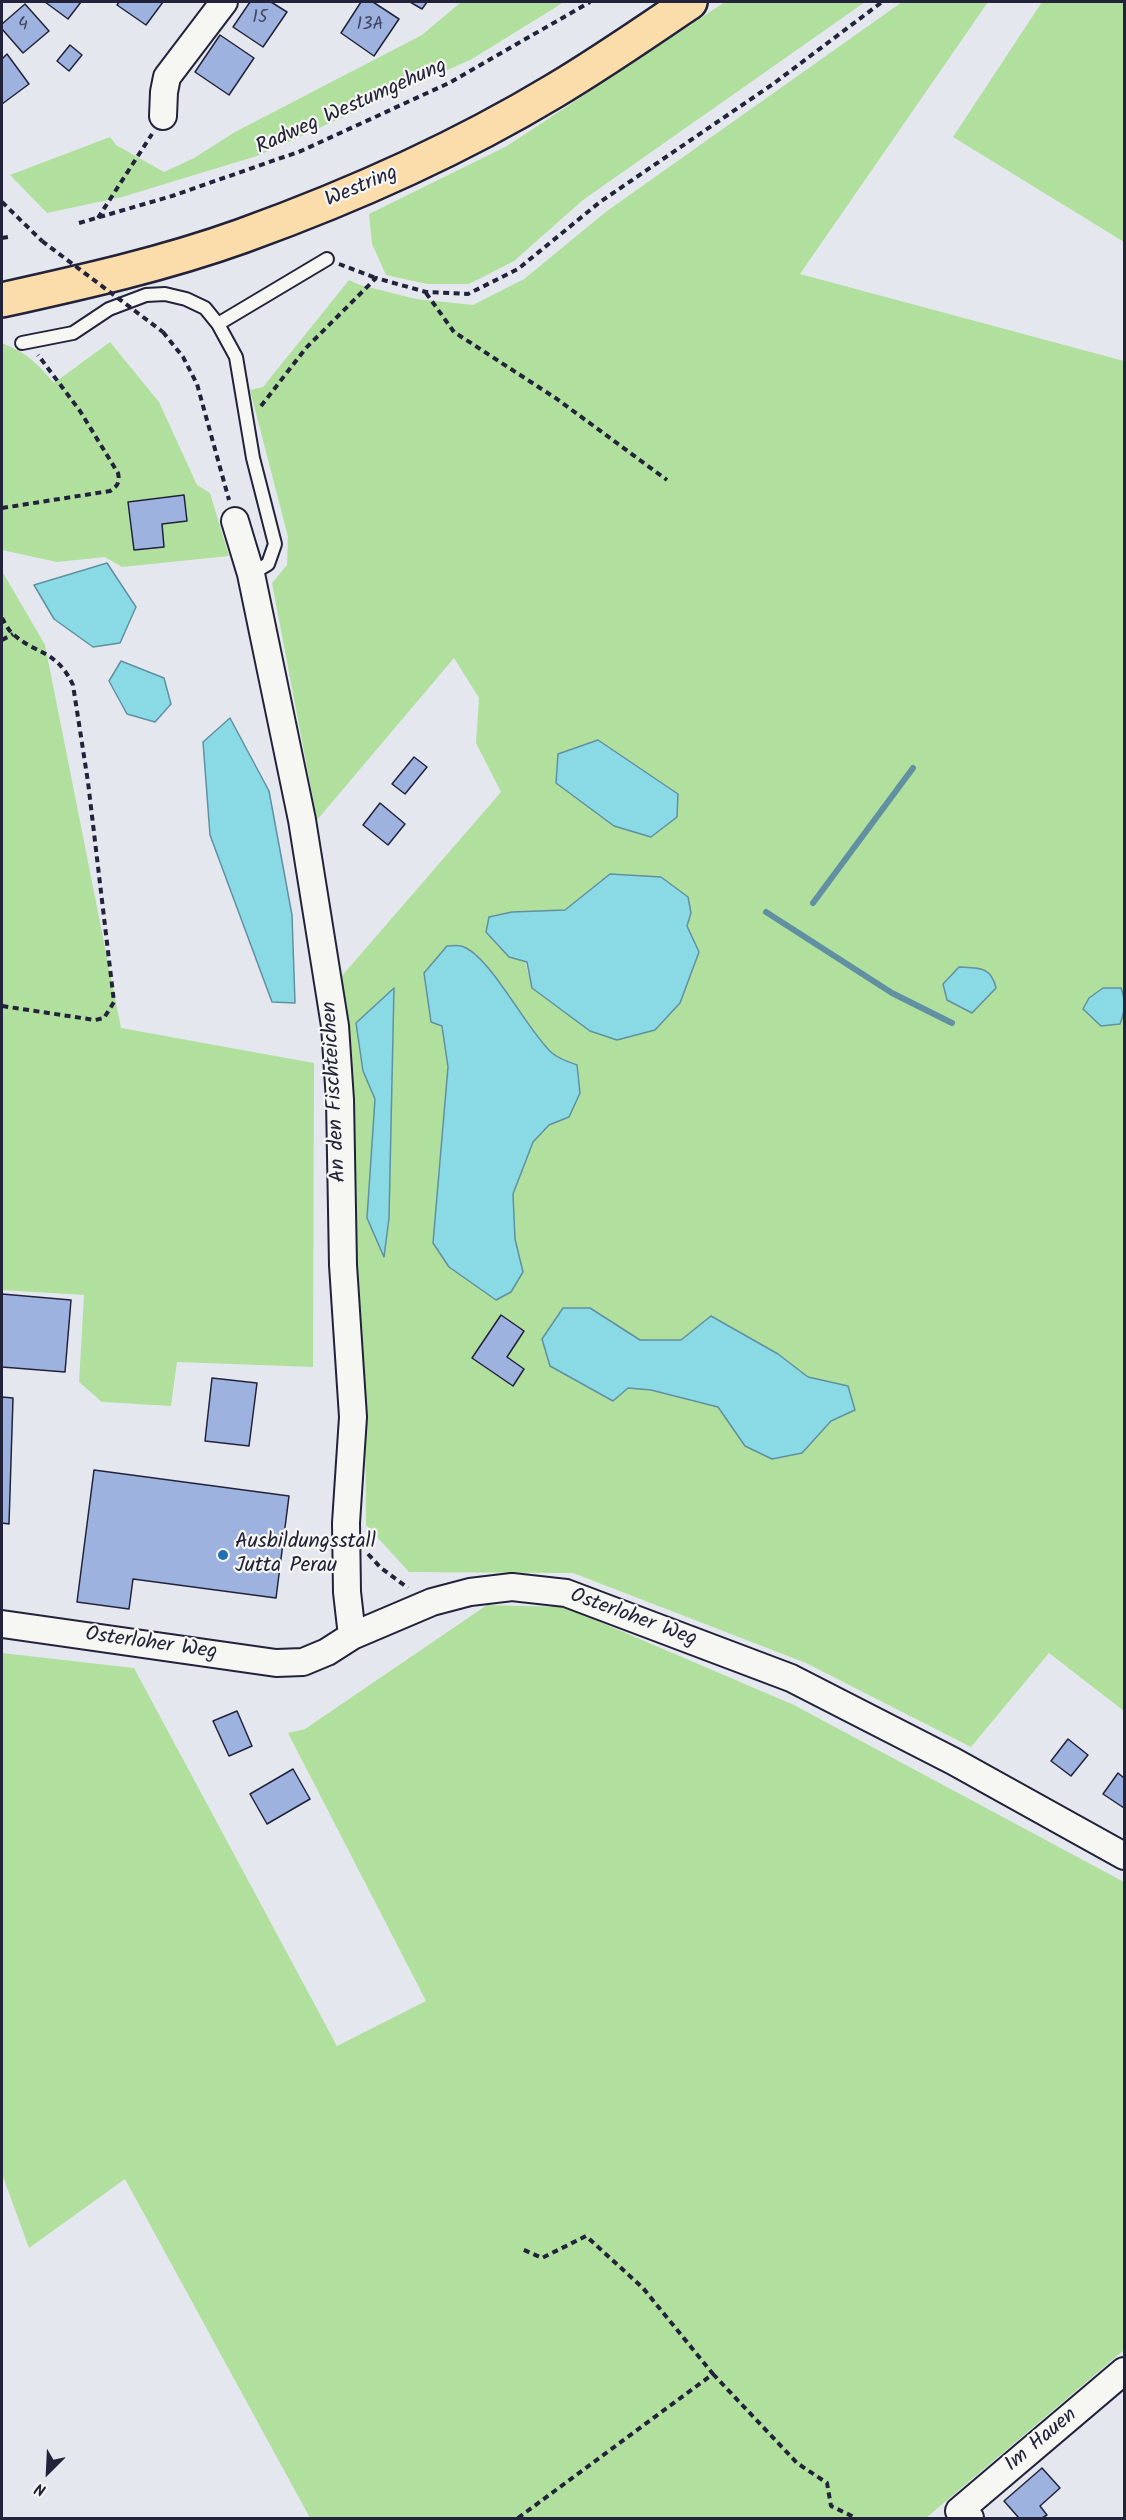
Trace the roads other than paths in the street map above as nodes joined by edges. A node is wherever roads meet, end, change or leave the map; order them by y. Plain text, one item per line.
1 (224, 2) edge
2 (690, 2) edge
3 (164, 116) road end
4 (327, 259) road end
5 (2, 300) edge
6 (218, 324) junction
7 (22, 343) road end
8 (235, 521) road end
9 (251, 574) junction
10 (2, 1624) edge
11 (352, 1636) junction
12 (1125, 1856) edge
13 (1125, 2371) edge
14 (959, 2516) edge

1 - 3 street
2 - 5 main road, Westring
4 - 6 lane
6 - 7 lane
6 - 9 lane
8 - 9 street, An den Fischteichen
9 - 11 street, An den Fischteichen
10 - 11 street, Osterloher Weg
11 - 12 street, Osterloher Weg
13 - 14 street, Im Hauen

